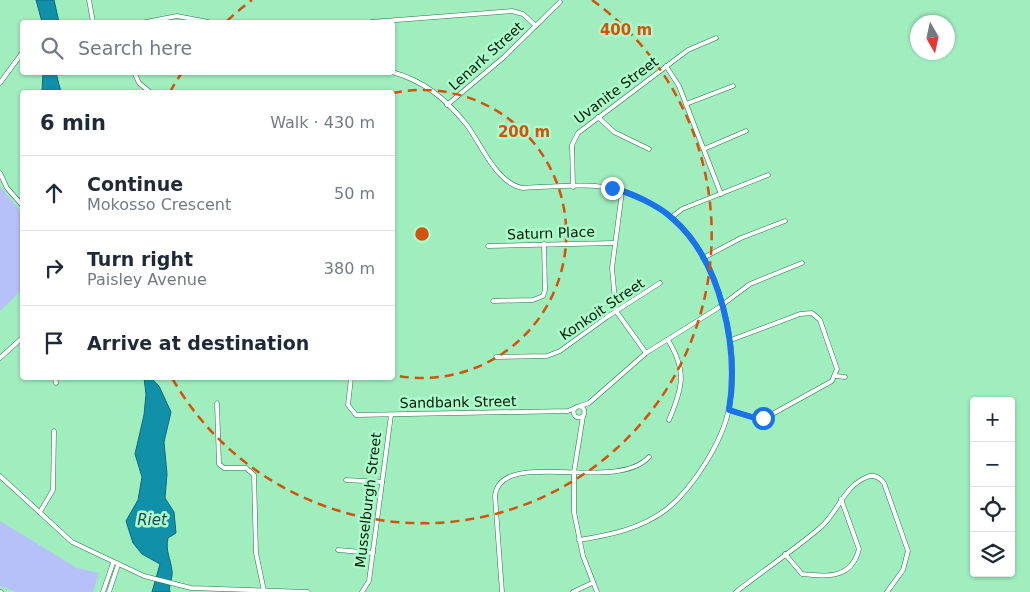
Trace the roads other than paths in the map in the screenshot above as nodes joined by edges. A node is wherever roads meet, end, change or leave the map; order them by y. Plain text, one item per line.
1 (90, 0) edge
2 (560, 2) dead end
3 (93, 20) edge
4 (156, 20) edge
5 (198, 20) edge
6 (394, 20) edge
7 (536, 26) junction
8 (716, 38) dead end
9 (20, 56) edge
10 (666, 66) junction
11 (395, 73) edge
12 (136, 75) edge
13 (0, 83) edge
14 (733, 86) dead end
15 (148, 90) edge
16 (686, 104) junction
17 (447, 105) junction
18 (598, 117) junction
19 (746, 132) dead end
20 (649, 149) dead end
21 (704, 149) junction
22 (0, 173) edge
23 (768, 175) dead end
24 (573, 187) junction
25 (622, 192) junction
26 (721, 194) junction
27 (20, 204) edge
28 (672, 217) junction
29 (785, 221) dead end
30 (614, 243) junction
31 (544, 244) junction
32 (488, 246) dead end
33 (702, 258) junction
34 (802, 263) dead end
35 (660, 283) dead end
36 (494, 301) dead end
37 (722, 304) junction
38 (616, 311) junction
39 (20, 340) edge
40 (668, 340) junction
41 (730, 340) junction
42 (646, 353) junction
43 (496, 357) dead end
44 (0, 358) edge
45 (836, 376) junction
46 (845, 377) dead end
47 (55, 380) edge
48 (351, 380) edge
49 (56, 383) dead end
50 (217, 403) dead end
51 (588, 403) junction
52 (580, 406) junction
53 (575, 408) junction
54 (729, 410) junction
55 (568, 411) junction
56 (585, 412) junction
57 (391, 415) junction
58 (576, 416) junction
59 (583, 416) junction
60 (670, 420) dead end
61 (581, 422) junction
62 (54, 431) dead end
63 (649, 457) dead end
64 (574, 472) junction
65 (0, 476) edge
66 (346, 480) dead end
67 (382, 482) junction
68 (841, 499) junction
69 (40, 512) junction
70 (579, 540) junction
71 (338, 550) dead end
72 (373, 553) junction
73 (785, 554) junction
74 (113, 563) junction
75 (118, 565) junction
76 (592, 583) junction
77 (264, 591) edge
78 (103, 592) edge
79 (108, 592) edge
80 (302, 592) edge
81 (308, 592) edge
82 (362, 592) edge
83 (502, 592) edge
84 (573, 592) edge
85 (597, 592) edge
86 (736, 592) edge
87 (888, 592) edge

1 - 3 street
2 - 7 street, Lenark Street
4 - 5 street
6 - 7 street
7 - 17 street, Lenark Street
8 - 10 street, Uvanite Street
9 - 13 street
10 - 16 street
10 - 18 street, Uvanite Street
11 - 17 street
12 - 15 street
14 - 16 street
16 - 21 street
17 - 24 street
18 - 20 street
18 - 24 street, Uvanite Street
19 - 21 street
21 - 26 street
22 - 27 street
23 - 26 street
24 - 25 street
25 - 28 street
25 - 30 street
26 - 28 street
28 - 33 street
29 - 33 street
30 - 31 street, Saturn Place
30 - 38 street
31 - 32 street, Saturn Place
31 - 36 street
33 - 37 street
34 - 37 street
35 - 38 street, Konkoit Street
37 - 40 street
37 - 41 street
38 - 42 street
38 - 43 street, Konkoit Street
39 - 44 street
40 - 42 street
40 - 60 street
41 - 45 street
41 - 54 street
42 - 51 street
45 - 46 street
45 - 54 street
47 - 49 street
48 - 57 street, Sandbank Street
50 - 77 street
51 - 52 street, Sandbank Street
51 - 56 street
52 - 53 street, Sandbank Street
52 - 56 street
53 - 55 street, Sandbank Street
53 - 58 street
54 - 70 street
55 - 57 street, Sandbank Street
55 - 58 street
56 - 59 street
57 - 67 street, Musselburgh Street
58 - 59 street
58 - 61 street
59 - 61 street
61 - 64 street
62 - 69 street
63 - 64 street
64 - 70 street
64 - 83 street
65 - 69 street
66 - 67 street
67 - 72 street, Musselburgh Street
68 - 73 street
68 - 73 street
68 - 87 street
69 - 74 street
70 - 76 street
71 - 72 street
72 - 82 street, Musselburgh Street
73 - 86 street
74 - 75 street
74 - 78 street
75 - 77 street
75 - 79 street
76 - 84 street
76 - 85 street
77 - 80 street
80 - 81 street

